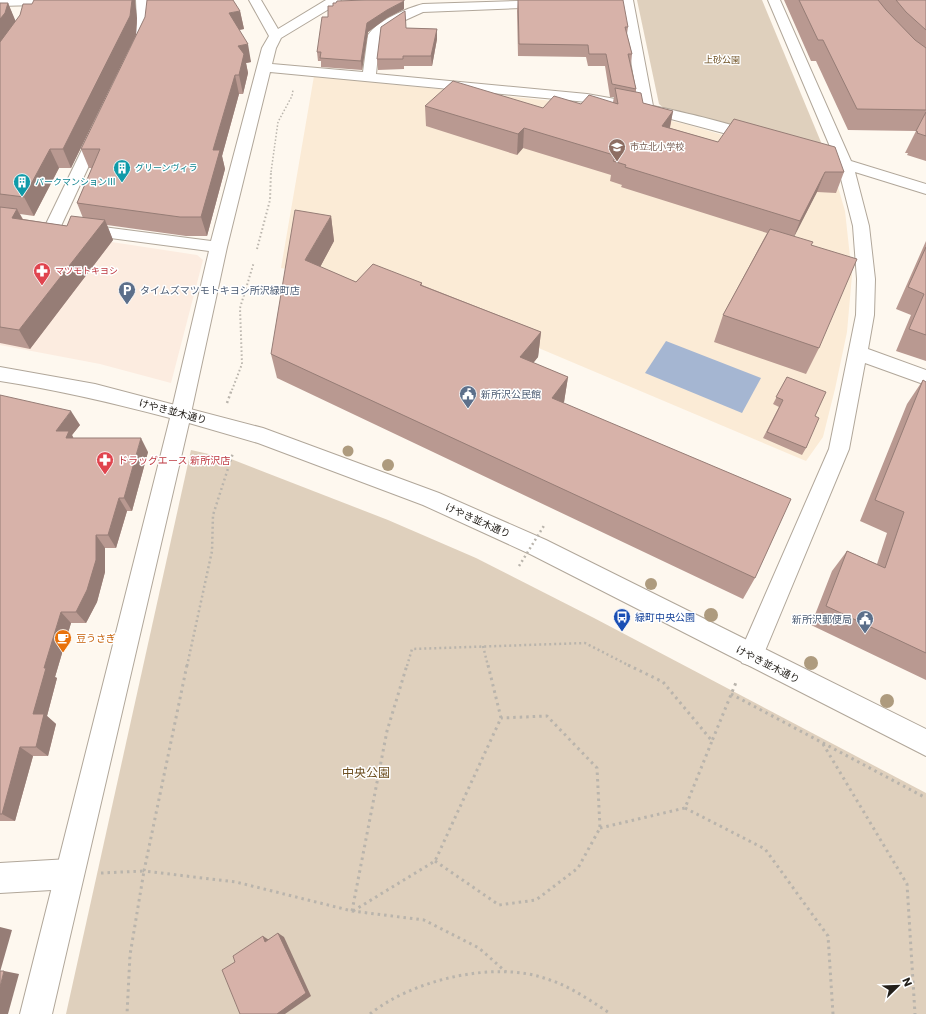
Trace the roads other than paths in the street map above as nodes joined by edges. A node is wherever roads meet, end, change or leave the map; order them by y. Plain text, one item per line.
1 (74, 0) edge
2 (142, 0) edge
3 (255, 0) edge
4 (335, 0) edge
5 (627, 0) edge
6 (774, 0) edge
7 (612, 1) edge
8 (0, 2) edge
9 (559, 3) edge
10 (313, 12) junction
11 (264, 13) junction
12 (276, 36) junction
13 (133, 56) edge
14 (264, 68) junction
15 (369, 77) junction
16 (646, 109) junction
17 (103, 120) edge
18 (773, 143) edge
19 (824, 158) edge
20 (845, 165) junction
21 (926, 189) edge
22 (218, 247) junction
23 (859, 353) junction
24 (0, 374) edge
25 (926, 378) edge
26 (181, 413) junction
27 (751, 655) junction
28 (926, 743) edge
29 (69, 874) junction
30 (0, 878) edge
31 (36, 1014) edge

1 - 8 street
2 - 13 street
3 - 11 street
4 - 10 street
5 - 7 street
5 - 16 street
6 - 20 street
9 - 15 street
10 - 11 street
10 - 12 street
11 - 12 street
12 - 14 street
14 - 15 street
14 - 22 street
15 - 16 street
16 - 18 street
17 - 22 street
19 - 20 street
20 - 21 street
20 - 23 street
22 - 26 street
23 - 25 street
23 - 27 street
24 - 26 street, けやき並木通り
26 - 27 street, けやき並木通り
26 - 29 street
27 - 28 street, けやき並木通り
29 - 30 street
29 - 31 street

